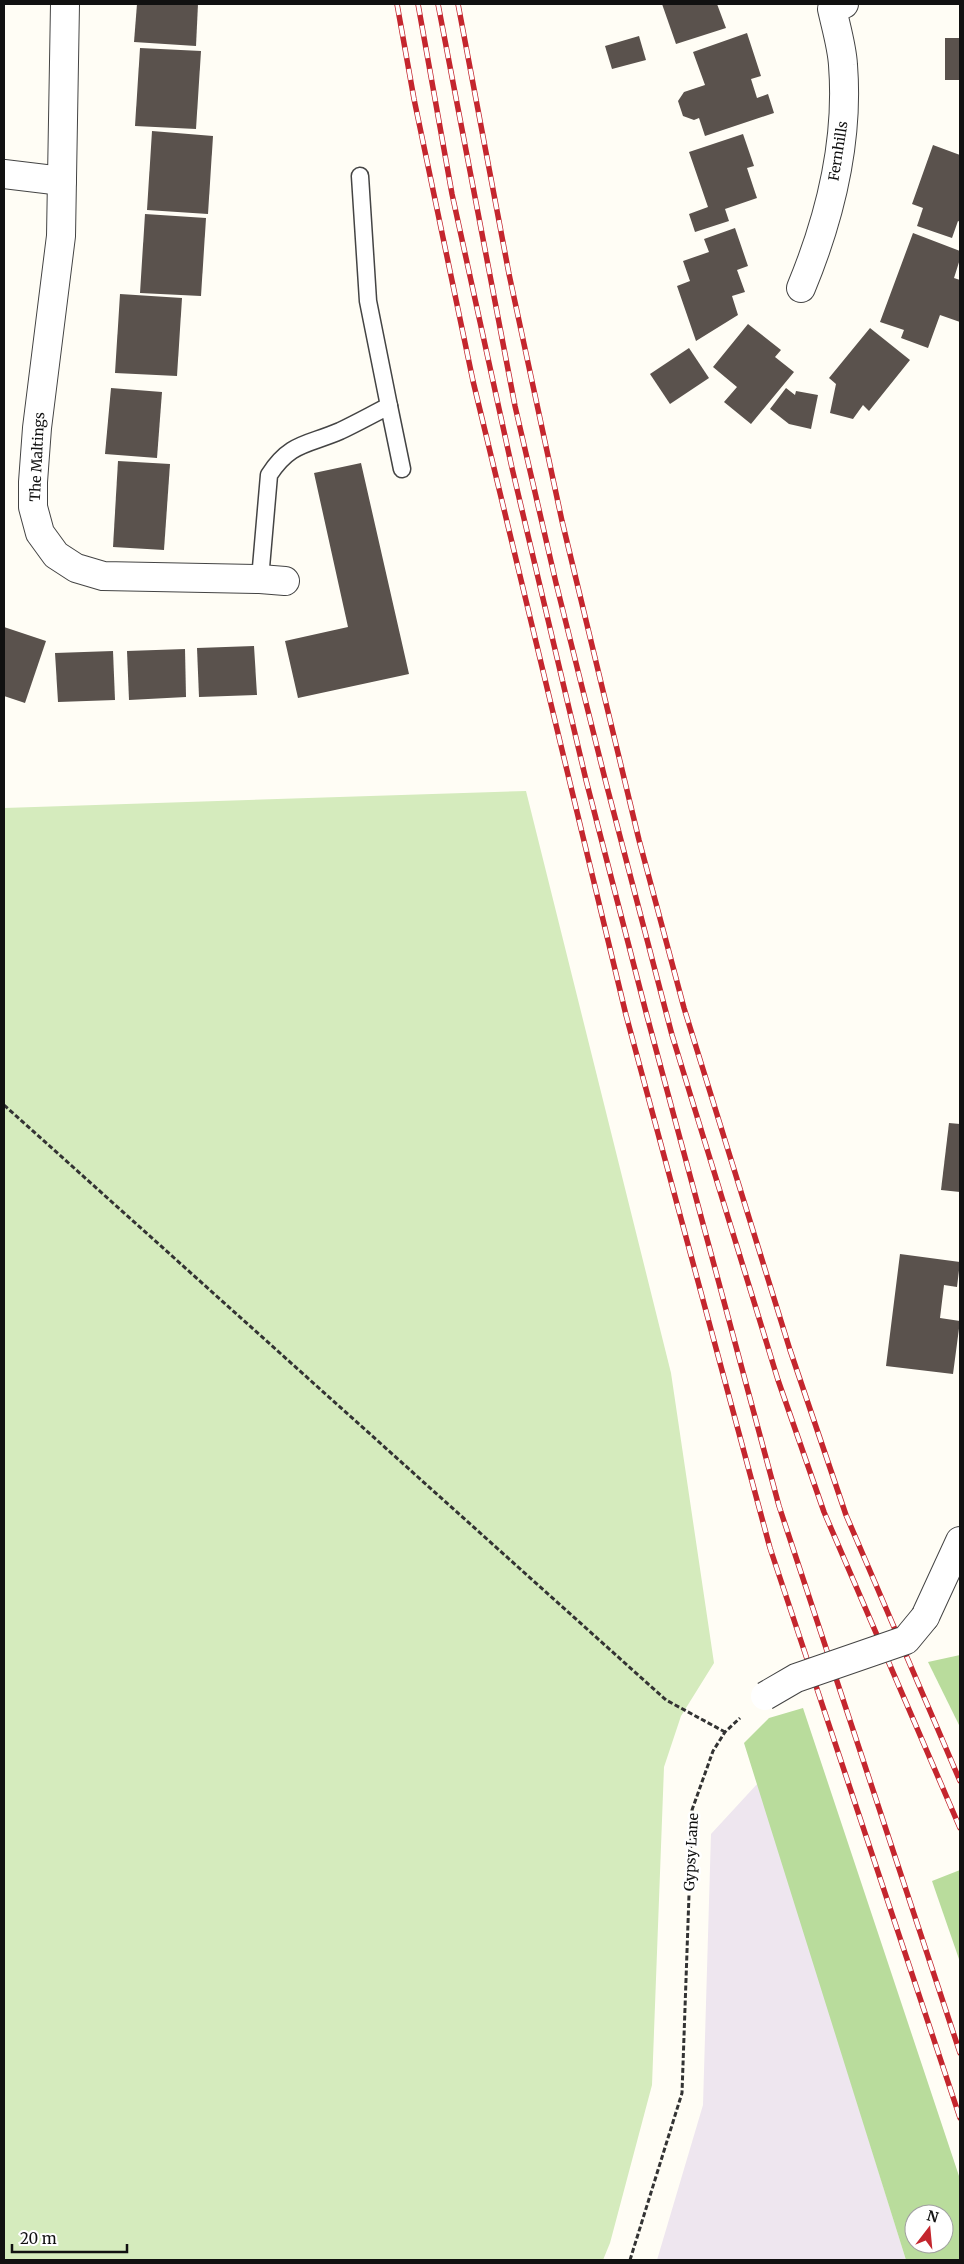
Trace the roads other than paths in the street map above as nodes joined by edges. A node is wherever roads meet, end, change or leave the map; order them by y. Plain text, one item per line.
1 (65, 4) edge
2 (835, 5) edge
3 (4, 174) edge
4 (360, 176) dead end
5 (62, 181) junction
6 (801, 288) dead end
7 (389, 406) junction
8 (402, 469) dead end
9 (272, 580) joint
10 (960, 1541) edge
11 (764, 1696) road end

1 - 5 street, The Maltings
2 - 6 street, Fernhills
3 - 5 street
4 - 7 lane
5 - 9 street, The Maltings
7 - 8 lane
7 - 9 lane
10 - 11 street, bridge

